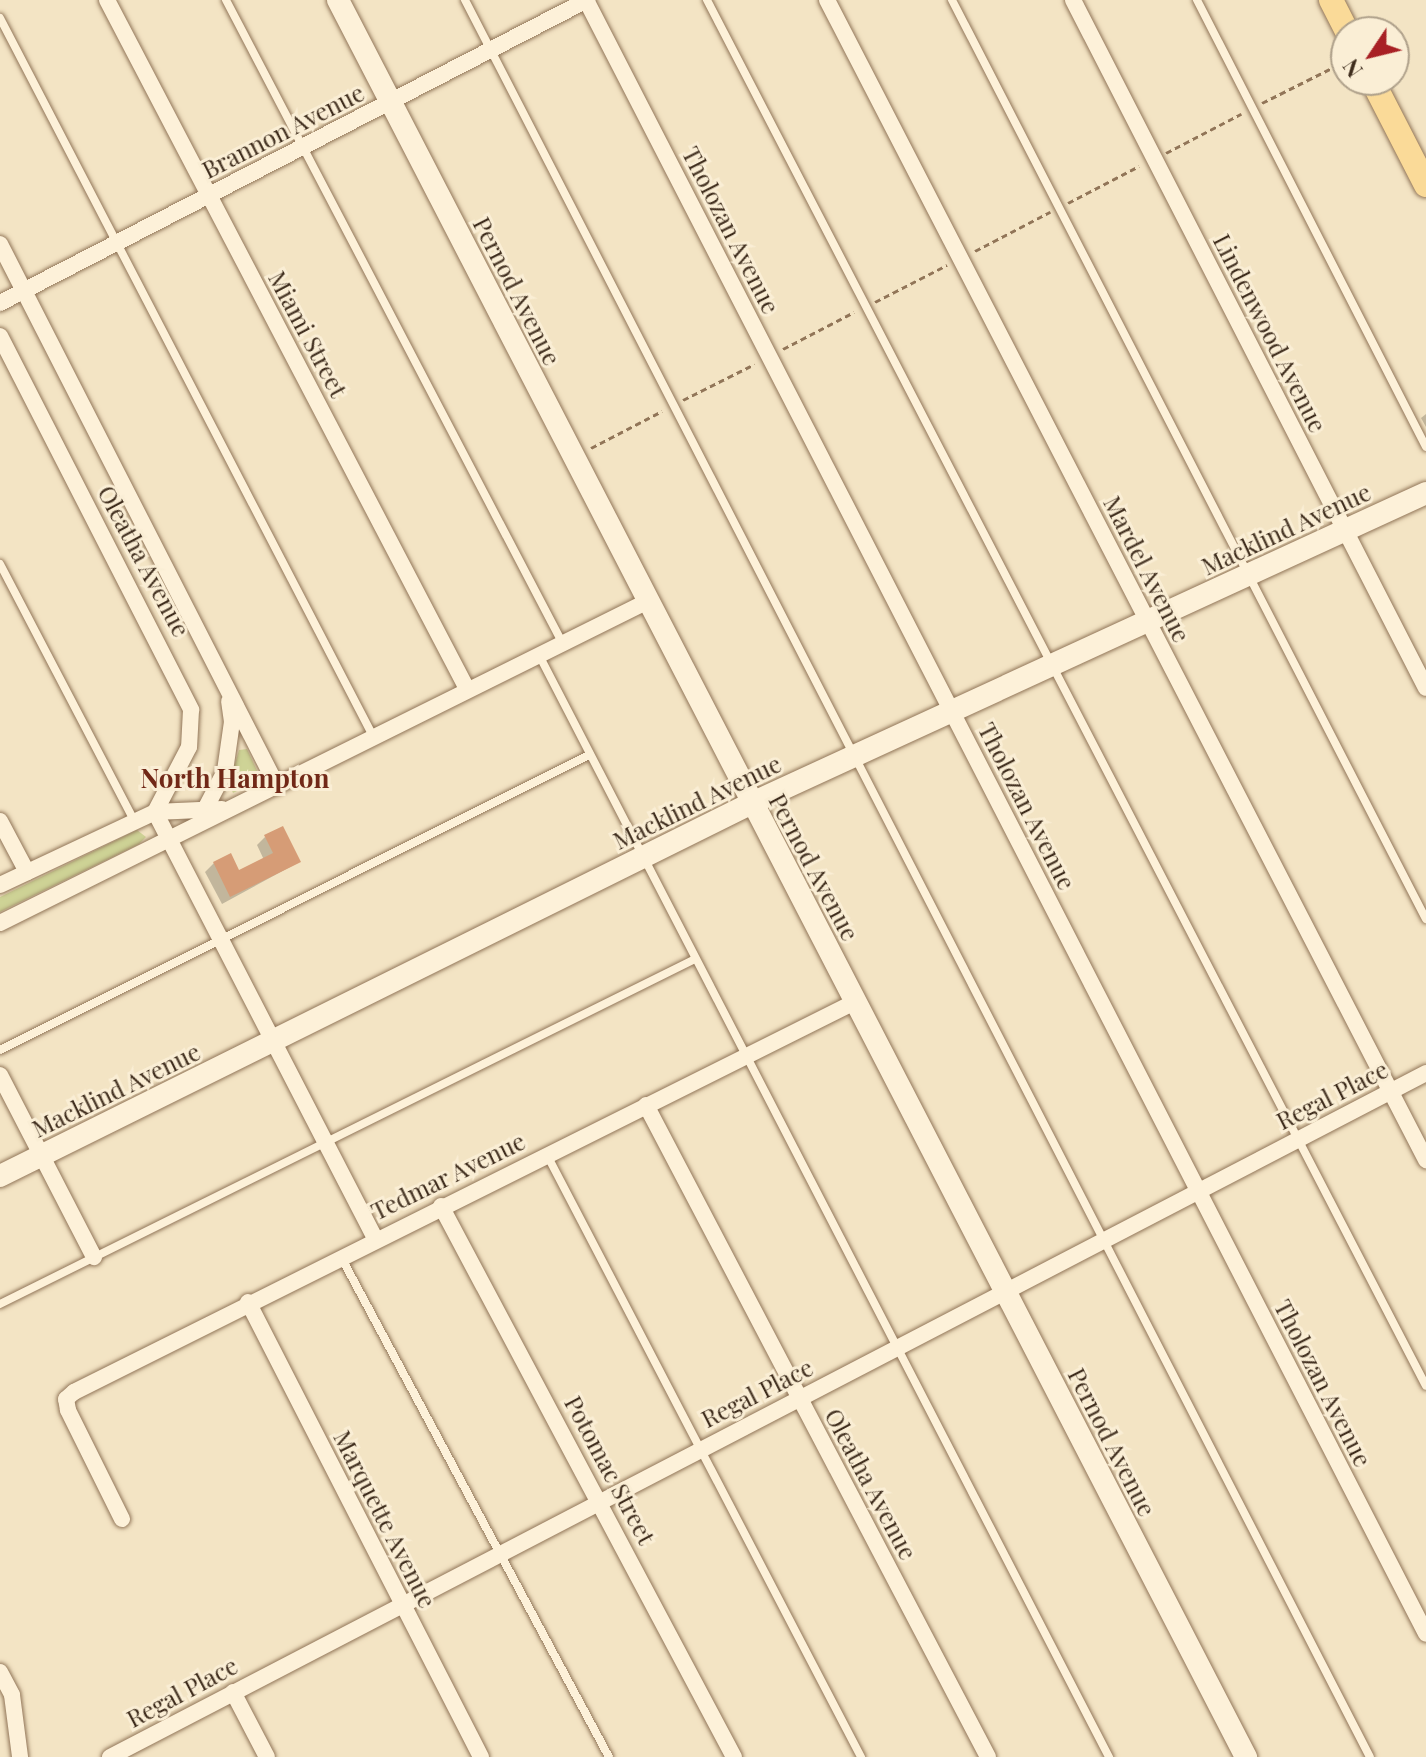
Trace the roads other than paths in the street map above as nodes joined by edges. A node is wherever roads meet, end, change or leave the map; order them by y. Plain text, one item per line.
1 (107, 0) edge
2 (226, 0) edge
3 (338, 0) edge
4 (465, 0) edge
5 (587, 0) edge
6 (707, 0) edge
7 (827, 0) edge
8 (952, 0) edge
9 (1073, 0) edge
10 (1197, 0) edge
11 (0, 18) edge
12 (491, 50) junction
13 (1380, 96) edge
14 (390, 102) junction
15 (303, 147) junction
16 (1426, 185) edge
17 (209, 196) junction
18 (118, 242) junction
19 (0, 244) edge
20 (25, 291) junction
21 (0, 303) edge
22 (0, 336) edge
23 (1426, 447) edge
24 (1426, 493) edge
25 (1345, 531) junction
26 (0, 564) edge
27 (1247, 576) junction
28 (648, 601) junction
29 (1147, 621) junction
30 (563, 644) junction
31 (539, 655) junction
32 (1051, 665) junction
33 (221, 676) junction
34 (1426, 688) edge
35 (467, 689) junction
36 (951, 711) junction
37 (373, 736) junction
38 (589, 755) junction
39 (852, 757) junction
40 (277, 786) junction
41 (752, 803) junction
42 (235, 806) junction
43 (206, 811) junction
44 (155, 812) junction
45 (134, 820) junction
46 (0, 821) edge
47 (187, 830) junction
48 (170, 839) junction
49 (643, 857) junction
50 (27, 872) junction
51 (0, 885) edge
52 (1426, 919) edge
53 (0, 923) edge
54 (223, 939) junction
55 (695, 959) junction
56 (855, 1002) junction
57 (275, 1040) junction
58 (0, 1050) edge
59 (746, 1056) junction
60 (1426, 1073) edge
61 (0, 1075) edge
62 (1391, 1091) junction
63 (646, 1105) junction
64 (1298, 1139) junction
65 (324, 1142) junction
66 (546, 1154) junction
67 (42, 1156) junction
68 (1426, 1160) edge
69 (0, 1176) edge
70 (1197, 1192) junction
71 (441, 1206) junction
72 (375, 1239) junction
73 (1103, 1241) junction
74 (340, 1256) junction
75 (94, 1257) junction
76 (1006, 1294) junction
77 (248, 1302) junction
78 (0, 1304) edge
79 (897, 1348) junction
80 (1426, 1386) edge
81 (800, 1398) junction
82 (700, 1449) junction
83 (600, 1500) junction
84 (122, 1519) dead end
85 (503, 1553) junction
86 (402, 1608) junction
87 (1426, 1634) edge
88 (0, 1672) edge
89 (233, 1692) junction
90 (20, 1757) edge
91 (110, 1757) edge
92 (267, 1757) edge
93 (481, 1757) edge
94 (609, 1757) edge
95 (734, 1757) edge
96 (861, 1757) edge
97 (988, 1757) edge
98 (1109, 1757) edge
99 (1246, 1757) edge
100 (1370, 1757) edge

1 - 17 street, Miami Street
2 - 15 lane
3 - 14 street, Pernod Avenue
4 - 12 lane
5 - 12 street, Brannon Avenue
5 - 36 street, Tholozan Avenue
6 - 32 lane
7 - 29 street, Mardel Avenue
8 - 27 lane
9 - 25 street, Lindenwood Avenue
10 - 23 lane
11 - 18 lane
12 - 14 street, Brannon Avenue
12 - 39 lane
13 - 16 main road
14 - 15 street, Brannon Avenue
14 - 28 street, Pernod Avenue
15 - 17 street, Brannon Avenue
15 - 30 lane
17 - 18 street, Brannon Avenue
17 - 35 street, Miami Street
18 - 20 street, Brannon Avenue
18 - 37 lane
19 - 20 street, Oleatha Avenue
20 - 21 street, Brannon Avenue
20 - 33 street, Oleatha Avenue
22 - 44 street, Oleatha Avenue
24 - 25 street, Macklind Avenue
25 - 27 street, Macklind Avenue
25 - 34 street, Lindenwood Avenue
26 - 45 lane
27 - 29 street, Macklind Avenue
27 - 52 lane
28 - 30 street
28 - 41 street, Pernod Avenue
29 - 32 street, Macklind Avenue
29 - 62 street, Mardel Avenue
30 - 31 street
31 - 35 street
31 - 38 lane
32 - 36 street, Macklind Avenue
32 - 64 lane
33 - 40 street, Oleatha Avenue
33 - 43 street, Oleatha Avenue
35 - 37 street
36 - 39 street, Macklind Avenue
36 - 70 street, Tholozan Avenue
37 - 40 street
38 - 49 lane
38 - 54 lane
39 - 41 street, Macklind Avenue
39 - 73 lane
40 - 42 street
41 - 49 street, Macklind Avenue
41 - 56 street, Pernod Avenue
42 - 43 street
42 - 47 street
43 - 44 street
43 - 47 street, Oleatha Avenue
44 - 45 street
44 - 48 street
45 - 50 street
46 - 50 street
47 - 48 street
48 - 53 street
48 - 54 street
49 - 55 lane
49 - 57 street, Macklind Avenue
50 - 51 street
54 - 57 street
54 - 58 lane
55 - 59 lane
55 - 65 lane
56 - 59 street, Tedmar Avenue
56 - 76 street, Pernod Avenue
57 - 65 street
57 - 67 street, Macklind Avenue
59 - 63 street, Tedmar Avenue
59 - 79 lane
60 - 62 street, Regal Place
61 - 67 street
62 - 64 street, Regal Place
62 - 68 street, Mardel Avenue
63 - 66 street, Tedmar Avenue
63 - 81 street, Oleatha Avenue
64 - 70 street, Regal Place
64 - 80 lane
65 - 72 street
65 - 75 lane
66 - 71 street, Tedmar Avenue
66 - 82 lane
67 - 69 street, Macklind Avenue
67 - 75 street
70 - 73 street, Regal Place
70 - 87 street, Tholozan Avenue
71 - 72 street, Tedmar Avenue
71 - 83 street, Potomac Street
72 - 74 street, Tedmar Avenue
73 - 76 street, Regal Place
73 - 100 lane
74 - 77 street, Tedmar Avenue
74 - 85 lane
75 - 78 lane
76 - 79 street, Regal Place
76 - 99 street, Pernod Avenue
77 - 84 street, Tedmar Avenue
77 - 86 street, Marquette Avenue
79 - 81 street, Regal Place
79 - 98 lane
81 - 82 street, Regal Place
81 - 97 street, Oleatha Avenue
82 - 83 street, Regal Place
82 - 96 lane
83 - 85 street, Regal Place
83 - 95 street, Potomac Street
85 - 86 street, Regal Place
85 - 94 lane
86 - 89 street, Regal Place
86 - 93 street, Marquette Avenue
88 - 90 street
89 - 91 street, Regal Place
89 - 92 street

